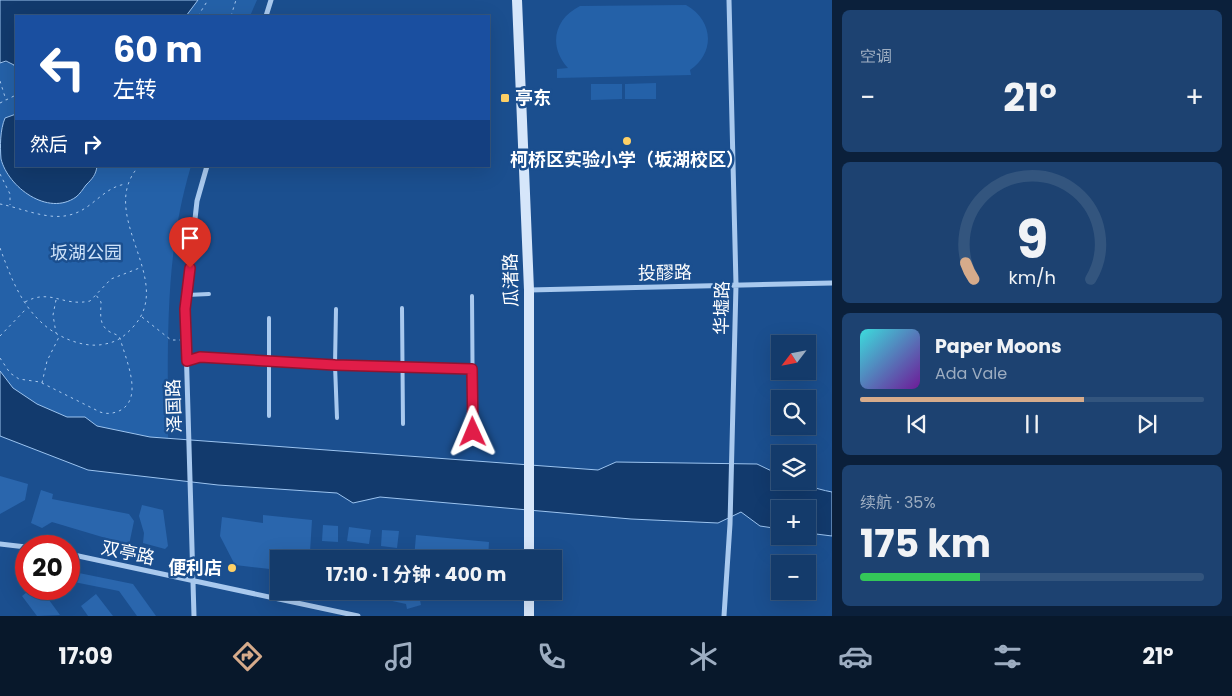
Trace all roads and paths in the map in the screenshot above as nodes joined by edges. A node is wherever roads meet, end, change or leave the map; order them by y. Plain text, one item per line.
1 (208, 0) edge
2 (236, 0) edge
3 (271, 0) edge
4 (517, 0) edge
5 (729, 0) edge
6 (199, 15) edge
7 (231, 15) edge
8 (266, 15) edge
9 (0, 81) edge
10 (15, 96) edge
11 (6, 100) junction
12 (0, 103) edge
13 (138, 167) edge
14 (207, 167) edge
15 (0, 174) edge
16 (127, 184) junction
17 (0, 204) edge
18 (10, 206) junction
19 (0, 248) edge
20 (142, 266) junction
21 (832, 283) edge
22 (736, 286) junction
23 (529, 290) junction
24 (209, 294) dead end
25 (96, 295) junction
26 (187, 295) junction
27 (472, 296) dead end
28 (56, 299) junction
29 (24, 302) junction
30 (28, 307) junction
31 (402, 308) dead end
32 (336, 309) dead end
33 (142, 317) junction
34 (269, 318) dead end
35 (56, 334) junction
36 (60, 335) junction
37 (0, 336) edge
38 (120, 338) junction
39 (186, 340) junction
40 (0, 358) edge
41 (187, 361) junction
42 (270, 361) junction
43 (335, 365) junction
44 (403, 367) junction
45 (472, 369) junction
46 (42, 383) junction
47 (269, 416) dead end
48 (337, 418) dead end
49 (404, 424) dead end
50 (473, 432) dead end
51 (0, 544) edge
52 (15, 546) edge
53 (529, 550) edge
54 (80, 556) edge
55 (193, 581) junction
56 (529, 600) edge
57 (194, 616) edge
58 (358, 616) edge
59 (529, 616) edge
60 (724, 616) edge

1 - 6 path
2 - 7 path
3 - 8 street
4 - 23 street, 瓜渚路
5 - 22 street, 华墟路
9 - 11 path
10 - 11 path
11 - 12 path
13 - 16 path
14 - 26 street, 泽国路
15 - 18 path
16 - 18 path
16 - 20 path
17 - 18 path
19 - 29 path
20 - 25 path
20 - 33 path
21 - 22 street, 投醪路
22 - 23 street, 投醪路
22 - 60 street, 华墟路
23 - 53 street, 瓜渚路
24 - 26 lane
25 - 28 path
25 - 38 path
26 - 39 street, 泽国路
27 - 45 lane
28 - 29 path
28 - 35 path
29 - 30 path
30 - 35 path
30 - 37 path
31 - 44 lane
32 - 43 lane
33 - 38 path
33 - 39 path
34 - 42 lane
35 - 36 path
36 - 38 path
36 - 46 path
38 - 46 path
39 - 41 street, 泽国路
40 - 46 path
41 - 42 lane
41 - 55 street, 泽国路
42 - 43 lane
42 - 47 lane
43 - 44 lane
43 - 48 lane
44 - 45 lane
44 - 49 lane
45 - 50 lane
51 - 52 street
54 - 55 street, 双亭路
55 - 57 street, 泽国路
55 - 58 street, 双亭路
56 - 59 street

